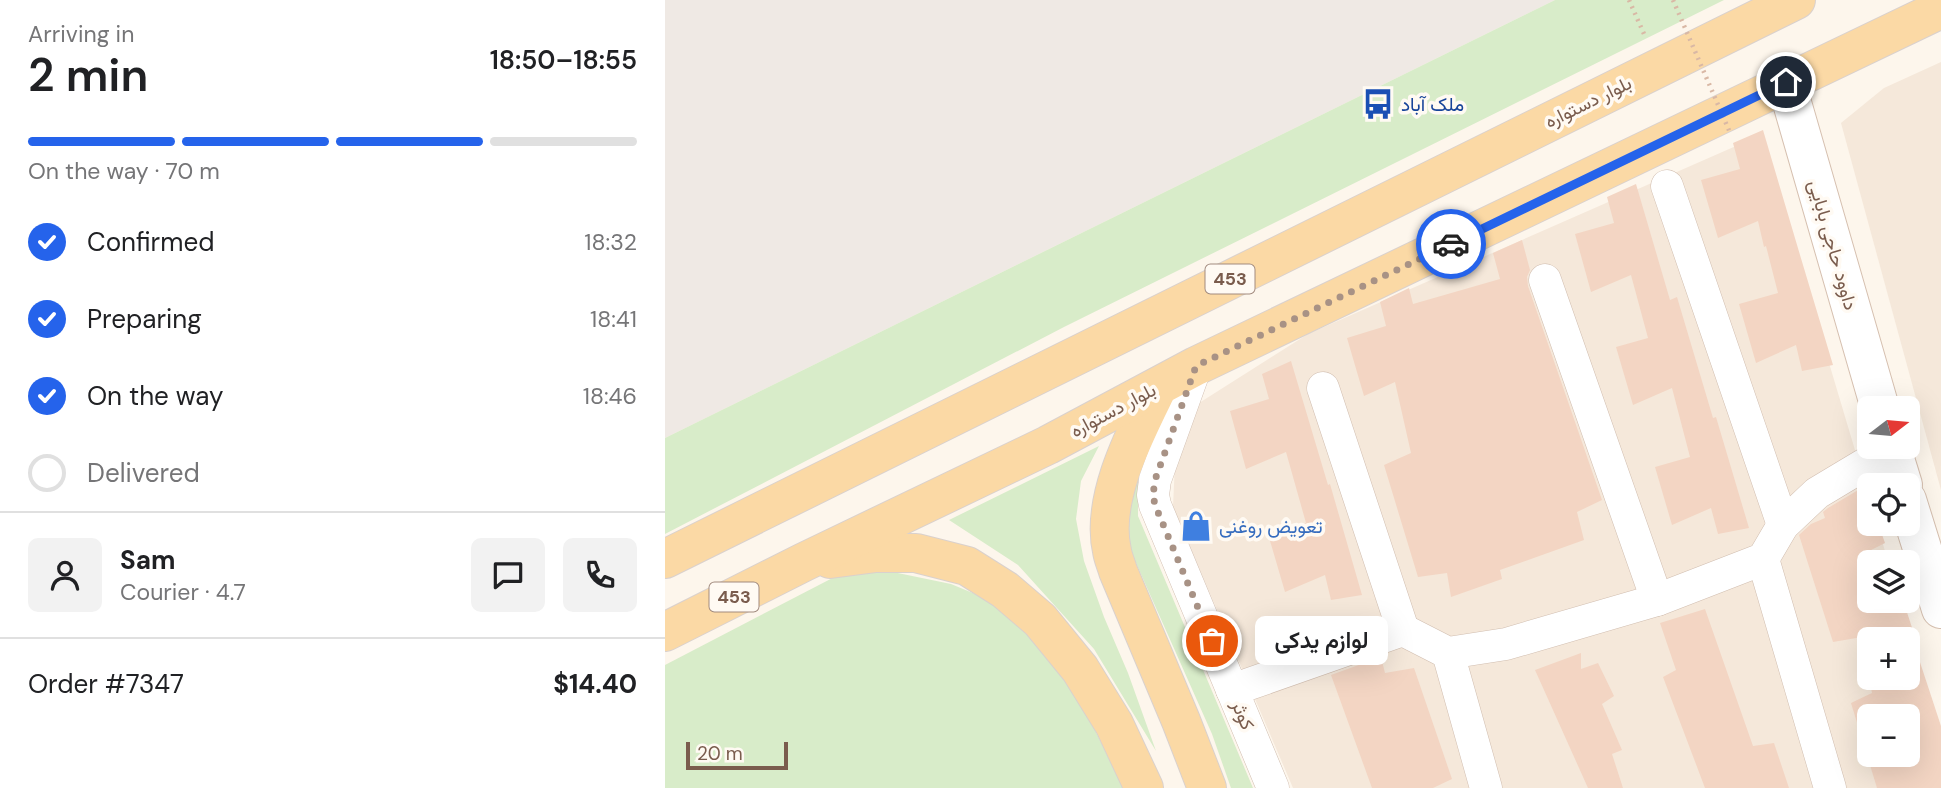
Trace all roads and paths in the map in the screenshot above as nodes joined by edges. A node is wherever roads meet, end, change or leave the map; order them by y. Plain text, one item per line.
1 (1673, 0) edge
2 (1796, 0) edge
3 (1941, 9) edge
4 (1786, 82) junction
5 (1731, 135) dead end
6 (1667, 186) dead end
7 (1545, 280) dead end
8 (1196, 366) junction
9 (1158, 387) junction
10 (1323, 387) dead end
11 (1877, 396) edge
12 (1872, 459) edge
13 (1783, 525) junction
14 (1918, 536) edge
15 (665, 559) edge
16 (1763, 559) junction
17 (804, 562) junction
18 (1657, 600) junction
19 (1941, 609) edge
20 (1403, 630) junction
21 (665, 632) edge
22 (1448, 653) junction
23 (1233, 690) junction
24 (1144, 788) edge
25 (1207, 788) edge
26 (1273, 788) edge
27 (1486, 788) edge
28 (1830, 788) edge

1 - 5 path, bridge
2 - 15 main road, بلوار دستواره / 453
3 - 4 main road, بلوار دستواره / 453
4 - 8 main road, بلوار دستواره / 453
4 - 11 street, داوود حاجی بابایی
6 - 13 street
7 - 18 street
8 - 9 main road, بلوار دستواره / 453
8 - 23 street, کوثر
9 - 17 main road, بلوار دستواره / 453
9 - 25 main road
10 - 20 street
12 - 13 street
13 - 16 street
14 - 19 street
16 - 18 street
16 - 28 street
17 - 21 main road, بلوار دستواره / 453
17 - 24 main road
18 - 22 street
20 - 22 street
20 - 23 street
22 - 27 street
23 - 26 street, کوثر

